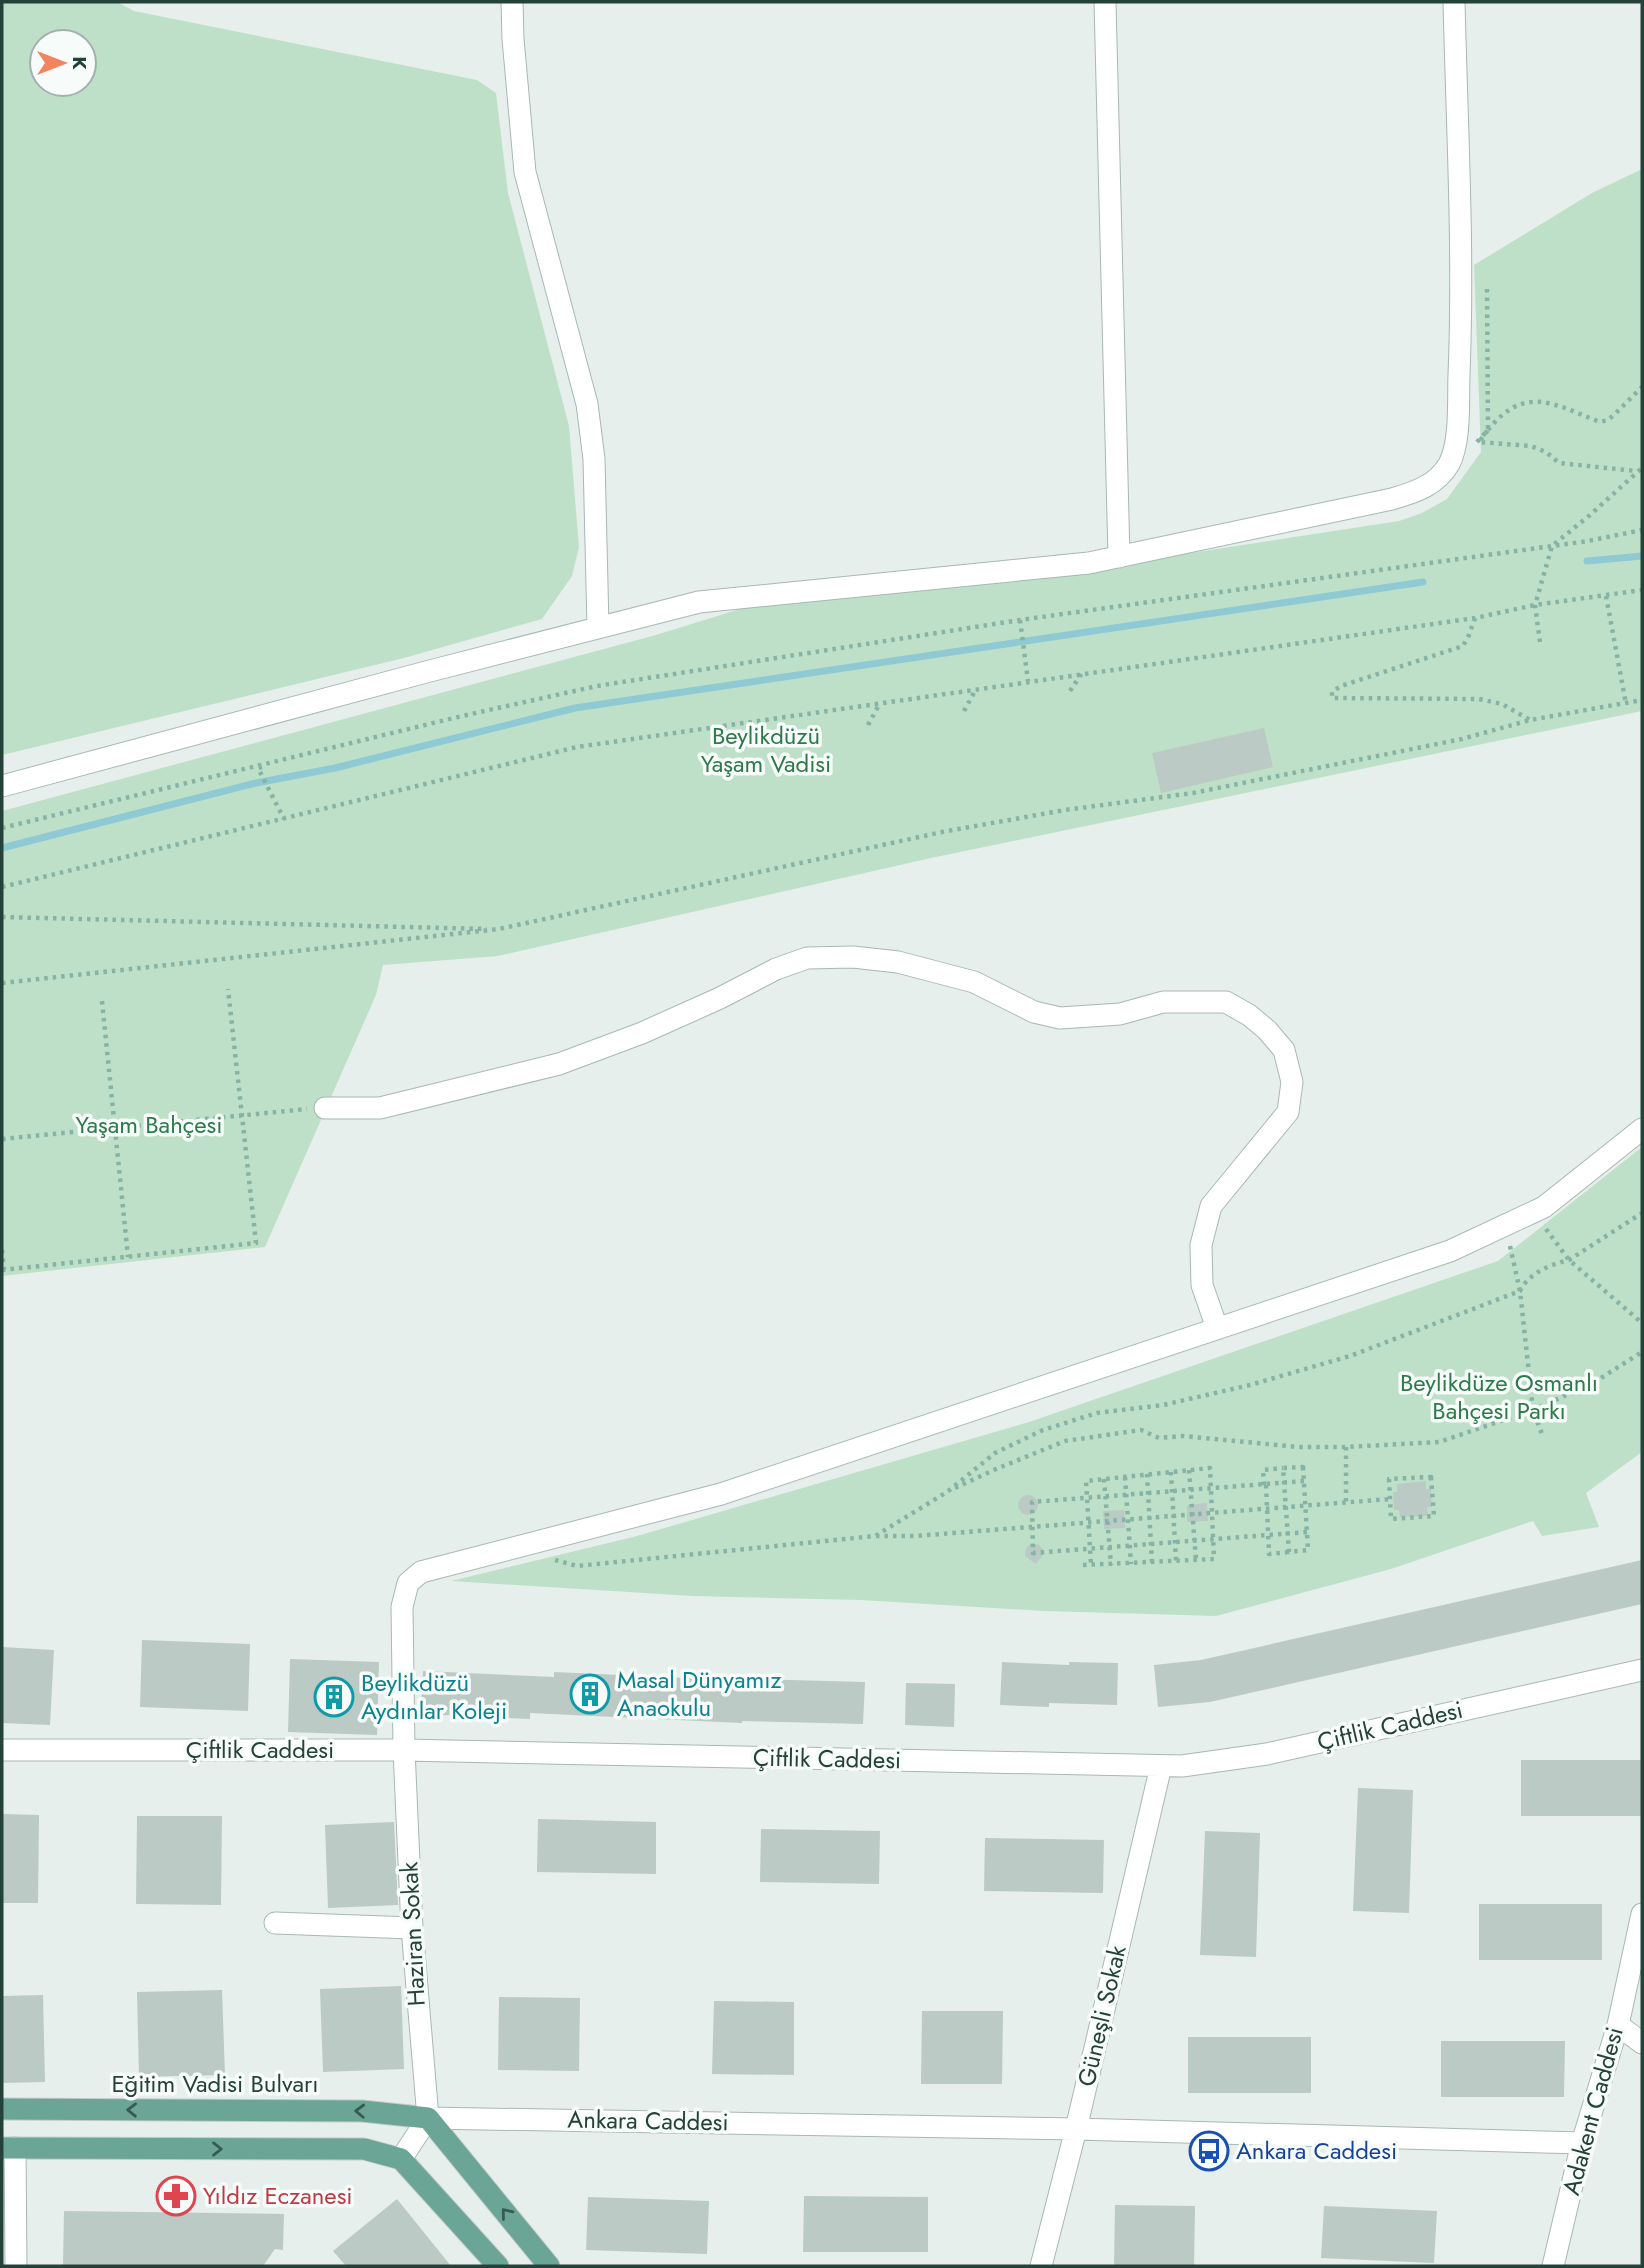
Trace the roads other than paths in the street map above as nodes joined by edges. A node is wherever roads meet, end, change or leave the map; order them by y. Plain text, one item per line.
1 (512, 2) edge
2 (1105, 2) edge
3 (1454, 2) edge
4 (1119, 557) junction
5 (598, 627) junction
6 (2, 786) edge
7 (326, 1108) road end
8 (1642, 1129) edge
9 (1217, 1328) junction
10 (1642, 1670) edge
11 (2, 1750) edge
12 (404, 1750) junction
13 (1161, 1766) junction
14 (1642, 1914) edge
15 (275, 1923) dead end
16 (412, 1928) junction
17 (1618, 2025) junction
18 (1642, 2043) edge
19 (2, 2109) edge
20 (428, 2118) junction
21 (1076, 2129) junction
22 (1582, 2143) junction
23 (8, 2148) edge
24 (401, 2159) junction
25 (16, 2266) edge
26 (498, 2266) edge
27 (549, 2266) edge
28 (1041, 2266) edge
29 (1553, 2266) edge

1 - 5 street
2 - 4 street
3 - 4 street
4 - 5 street
5 - 6 street
7 - 9 street
8 - 9 street, Haziran Sokak
9 - 12 street, Haziran Sokak
10 - 13 street, Çiftlik Caddesi
11 - 12 street, Çiftlik Caddesi
12 - 13 street, Çiftlik Caddesi
12 - 16 street, Haziran Sokak
13 - 21 street, Güneşli Sokak
14 - 17 street, Adakent Caddesi
15 - 16 street
16 - 20 street, Haziran Sokak
17 - 18 street
17 - 22 street, Adakent Caddesi
20 -> 19 main road, Eğitim Vadisi Bulvarı
20 - 21 street, Ankara Caddesi
20 - 24 street
27 -> 20 main road
21 - 22 street, Ankara Caddesi
21 - 28 street, Güneşli Sokak
22 - 29 street, Adakent Caddesi
23 -> 24 main road
23 - 25 street
24 - 26 main road

